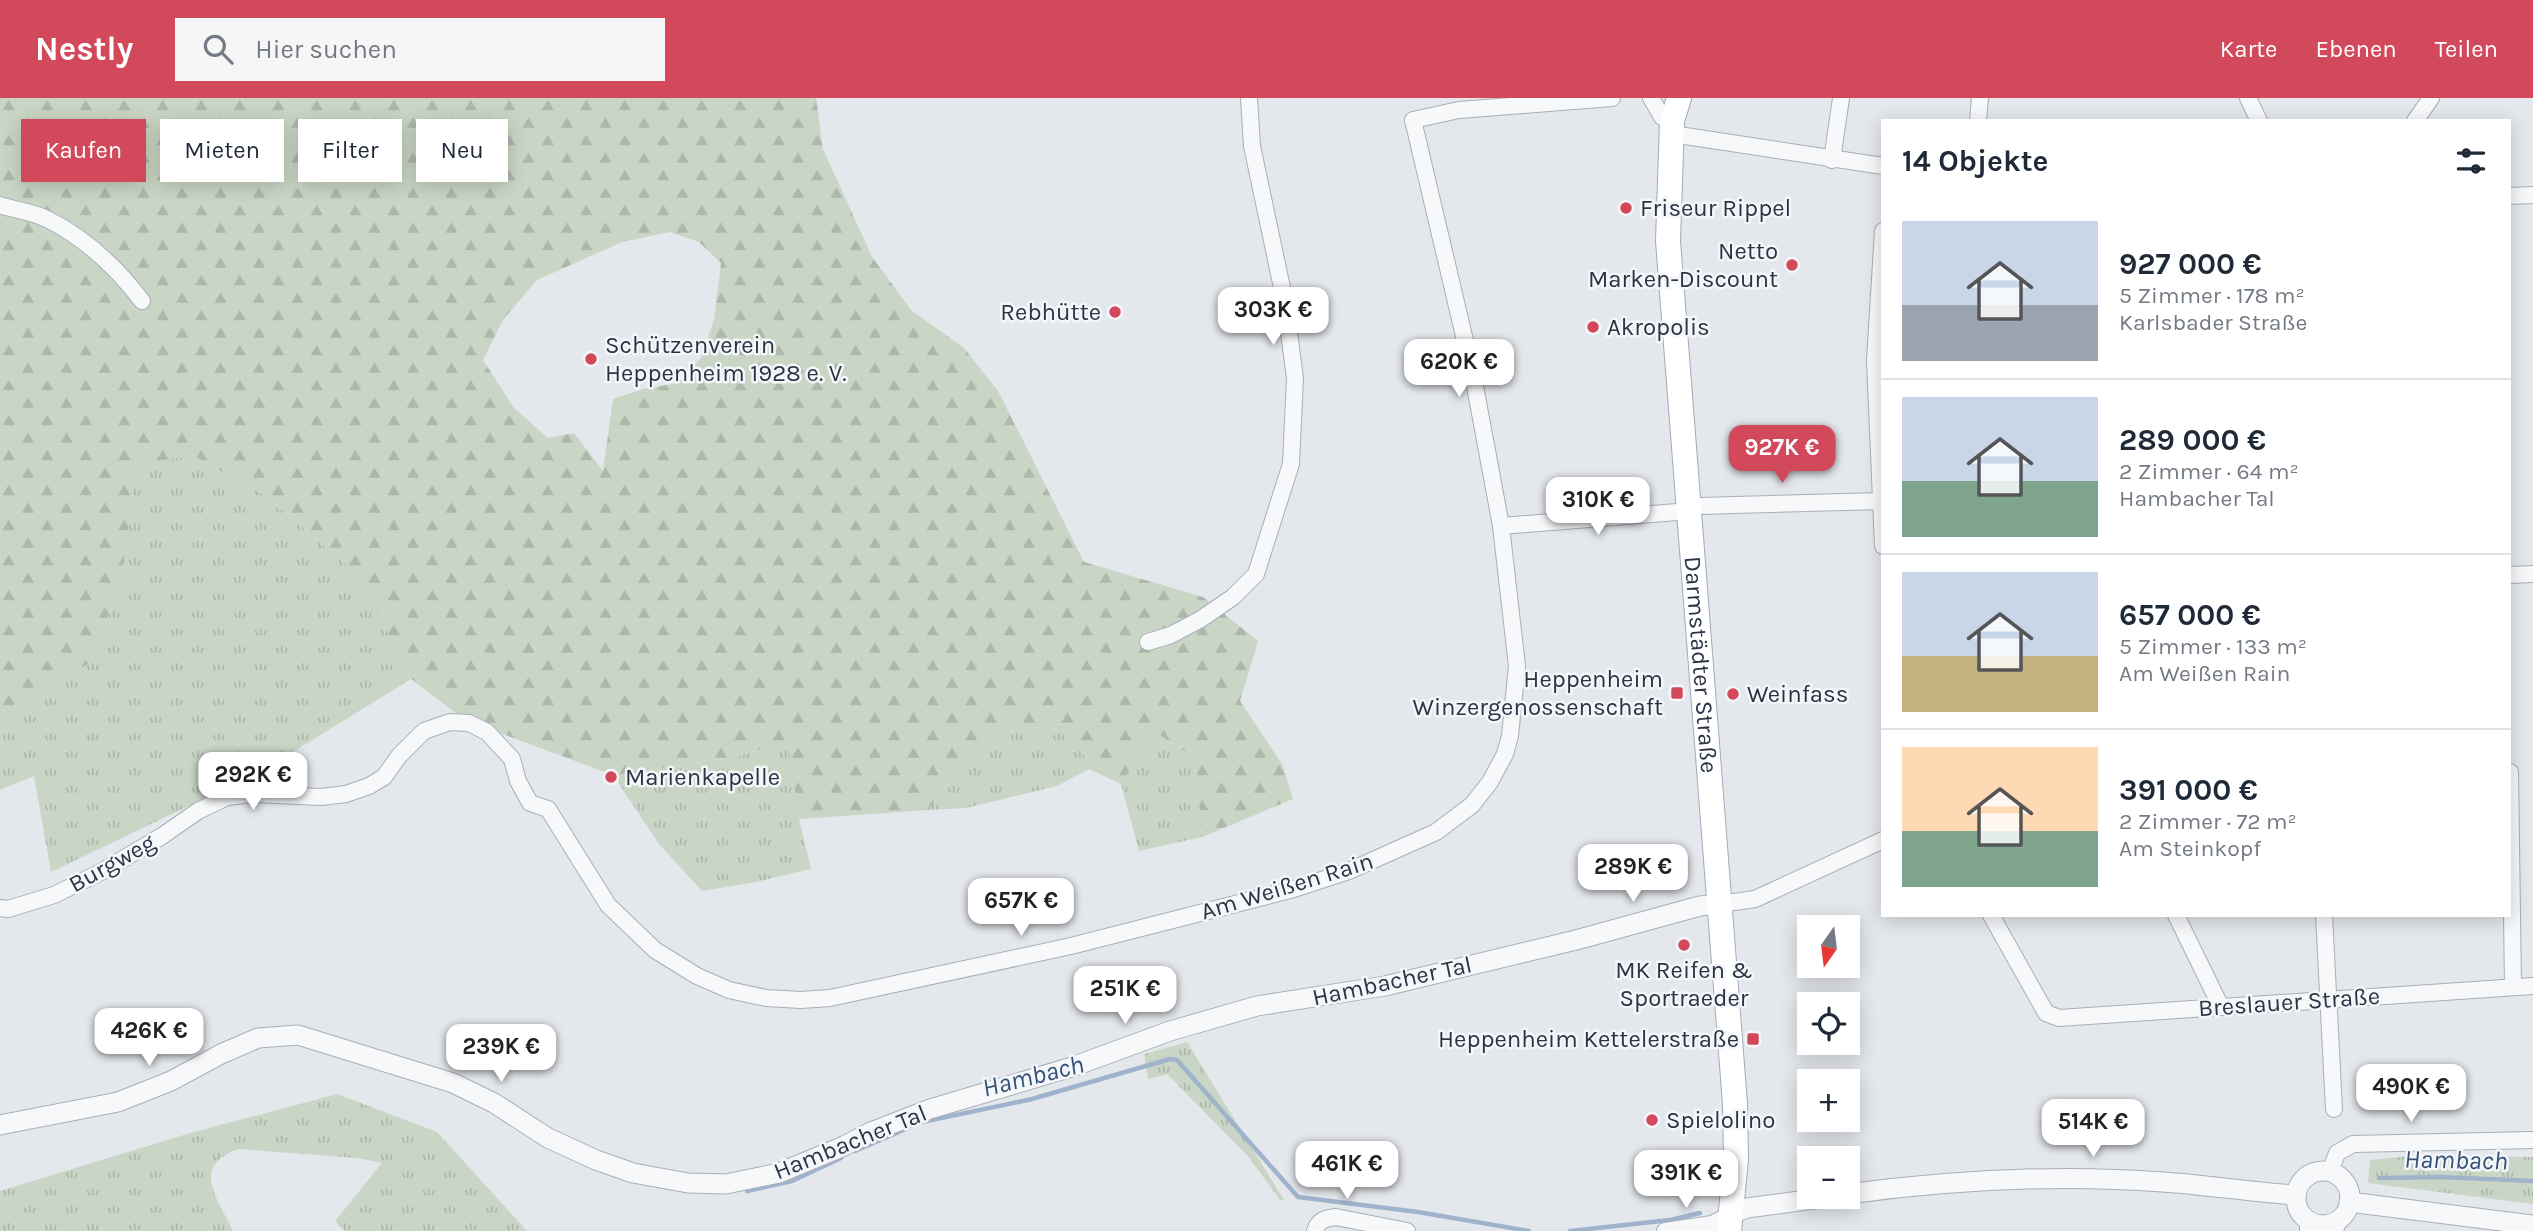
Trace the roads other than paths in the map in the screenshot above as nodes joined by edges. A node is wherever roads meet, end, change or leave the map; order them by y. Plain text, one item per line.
1 (1249, 98) edge
2 (1612, 98) edge
3 (1651, 98) edge
4 (1841, 98) edge
5 (1980, 98) edge
6 (2248, 98) edge
7 (2431, 98) edge
8 (1674, 118) edge
9 (1978, 119) edge
10 (2258, 119) edge
11 (2416, 119) edge
12 (1832, 160) junction
13 (1881, 166) edge
14 (2533, 195) edge
15 (2511, 196) edge
16 (0, 205) edge
17 (1881, 263) edge
18 (142, 300) dead end
19 (1881, 501) edge
20 (1688, 509) junction
21 (1501, 526) junction
22 (2533, 574) edge
23 (2511, 575) edge
24 (1148, 642) dead end
25 (512, 759) joint
26 (2511, 826) edge
27 (1881, 841) edge
28 (1720, 904) junction
29 (0, 908) edge
30 (1992, 917) edge
31 (2177, 917) edge
32 (2323, 917) edge
33 (2533, 986) edge
34 (2514, 987) junction
35 (2328, 999) junction
36 (2221, 1007) junction
37 (2334, 1110) dead end
38 (0, 1125) edge
39 (2533, 1140) edge
40 (2330, 1172) junction
41 (1860, 1193) edge
42 (2296, 1195) junction
43 (1797, 1201) edge
44 (2349, 1202) junction
45 (1730, 1222) edge
46 (2533, 1225) edge
47 (2308, 1226) edge
48 (2337, 1226) edge
49 (1315, 1231) edge
50 (1406, 1231) edge
51 (1665, 1231) edge

1 - 24 street
2 - 21 street, Am Weißen Rain
3 - 8 street
4 - 12 street
5 - 9 street
6 - 10 street
7 - 11 street
8 - 12 street
8 - 20 main road, Darmstädter Straße
12 - 13 street
14 - 15 street
16 - 18 street
17 - 19 street
19 - 20 street
20 - 21 street
20 - 28 main road, Darmstädter Straße
21 - 25 street, Am Weißen Rain
22 - 23 street
25 - 29 street, Burgweg
26 - 34 street
27 - 28 street
28 - 38 street, Hambacher Tal
28 - 45 main road, Darmstädter Straße
30 - 36 street, Breslauer Straße
31 - 36 street
32 - 35 street
33 - 34 street, Breslauer Straße
34 - 35 street, Breslauer Straße
35 - 36 street, Breslauer Straße
35 - 37 street
39 - 40 street
40 - 42 street
40 - 44 street
41 - 42 street
42 - 47 street
43 - 45 street
44 - 46 street
44 - 48 street
45 - 51 street
47 - 48 street
49 - 50 street

